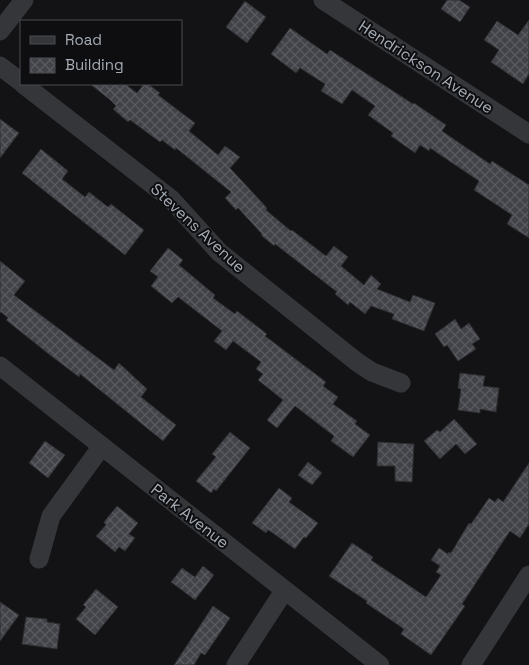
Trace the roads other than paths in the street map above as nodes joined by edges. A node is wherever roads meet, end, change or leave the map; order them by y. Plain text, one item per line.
1 (24, 0) edge
2 (332, 2) edge
3 (0, 31) edge
4 (0, 66) edge
5 (20, 81) edge
6 (25, 85) edge
7 (529, 134) edge
8 (0, 366) edge
9 (401, 383) dead end
10 (102, 446) junction
11 (39, 560) dead end
12 (529, 575) edge
13 (284, 591) junction
14 (236, 665) edge
15 (380, 665) edge
16 (471, 665) edge

1 - 3 street
2 - 7 street, Hendrickson Avenue
4 - 5 street, Stevens Avenue
6 - 9 street, Stevens Avenue
8 - 10 street, Park Avenue
10 - 11 street
10 - 13 street, Park Avenue
12 - 16 street
13 - 14 street
13 - 15 street, Park Avenue

